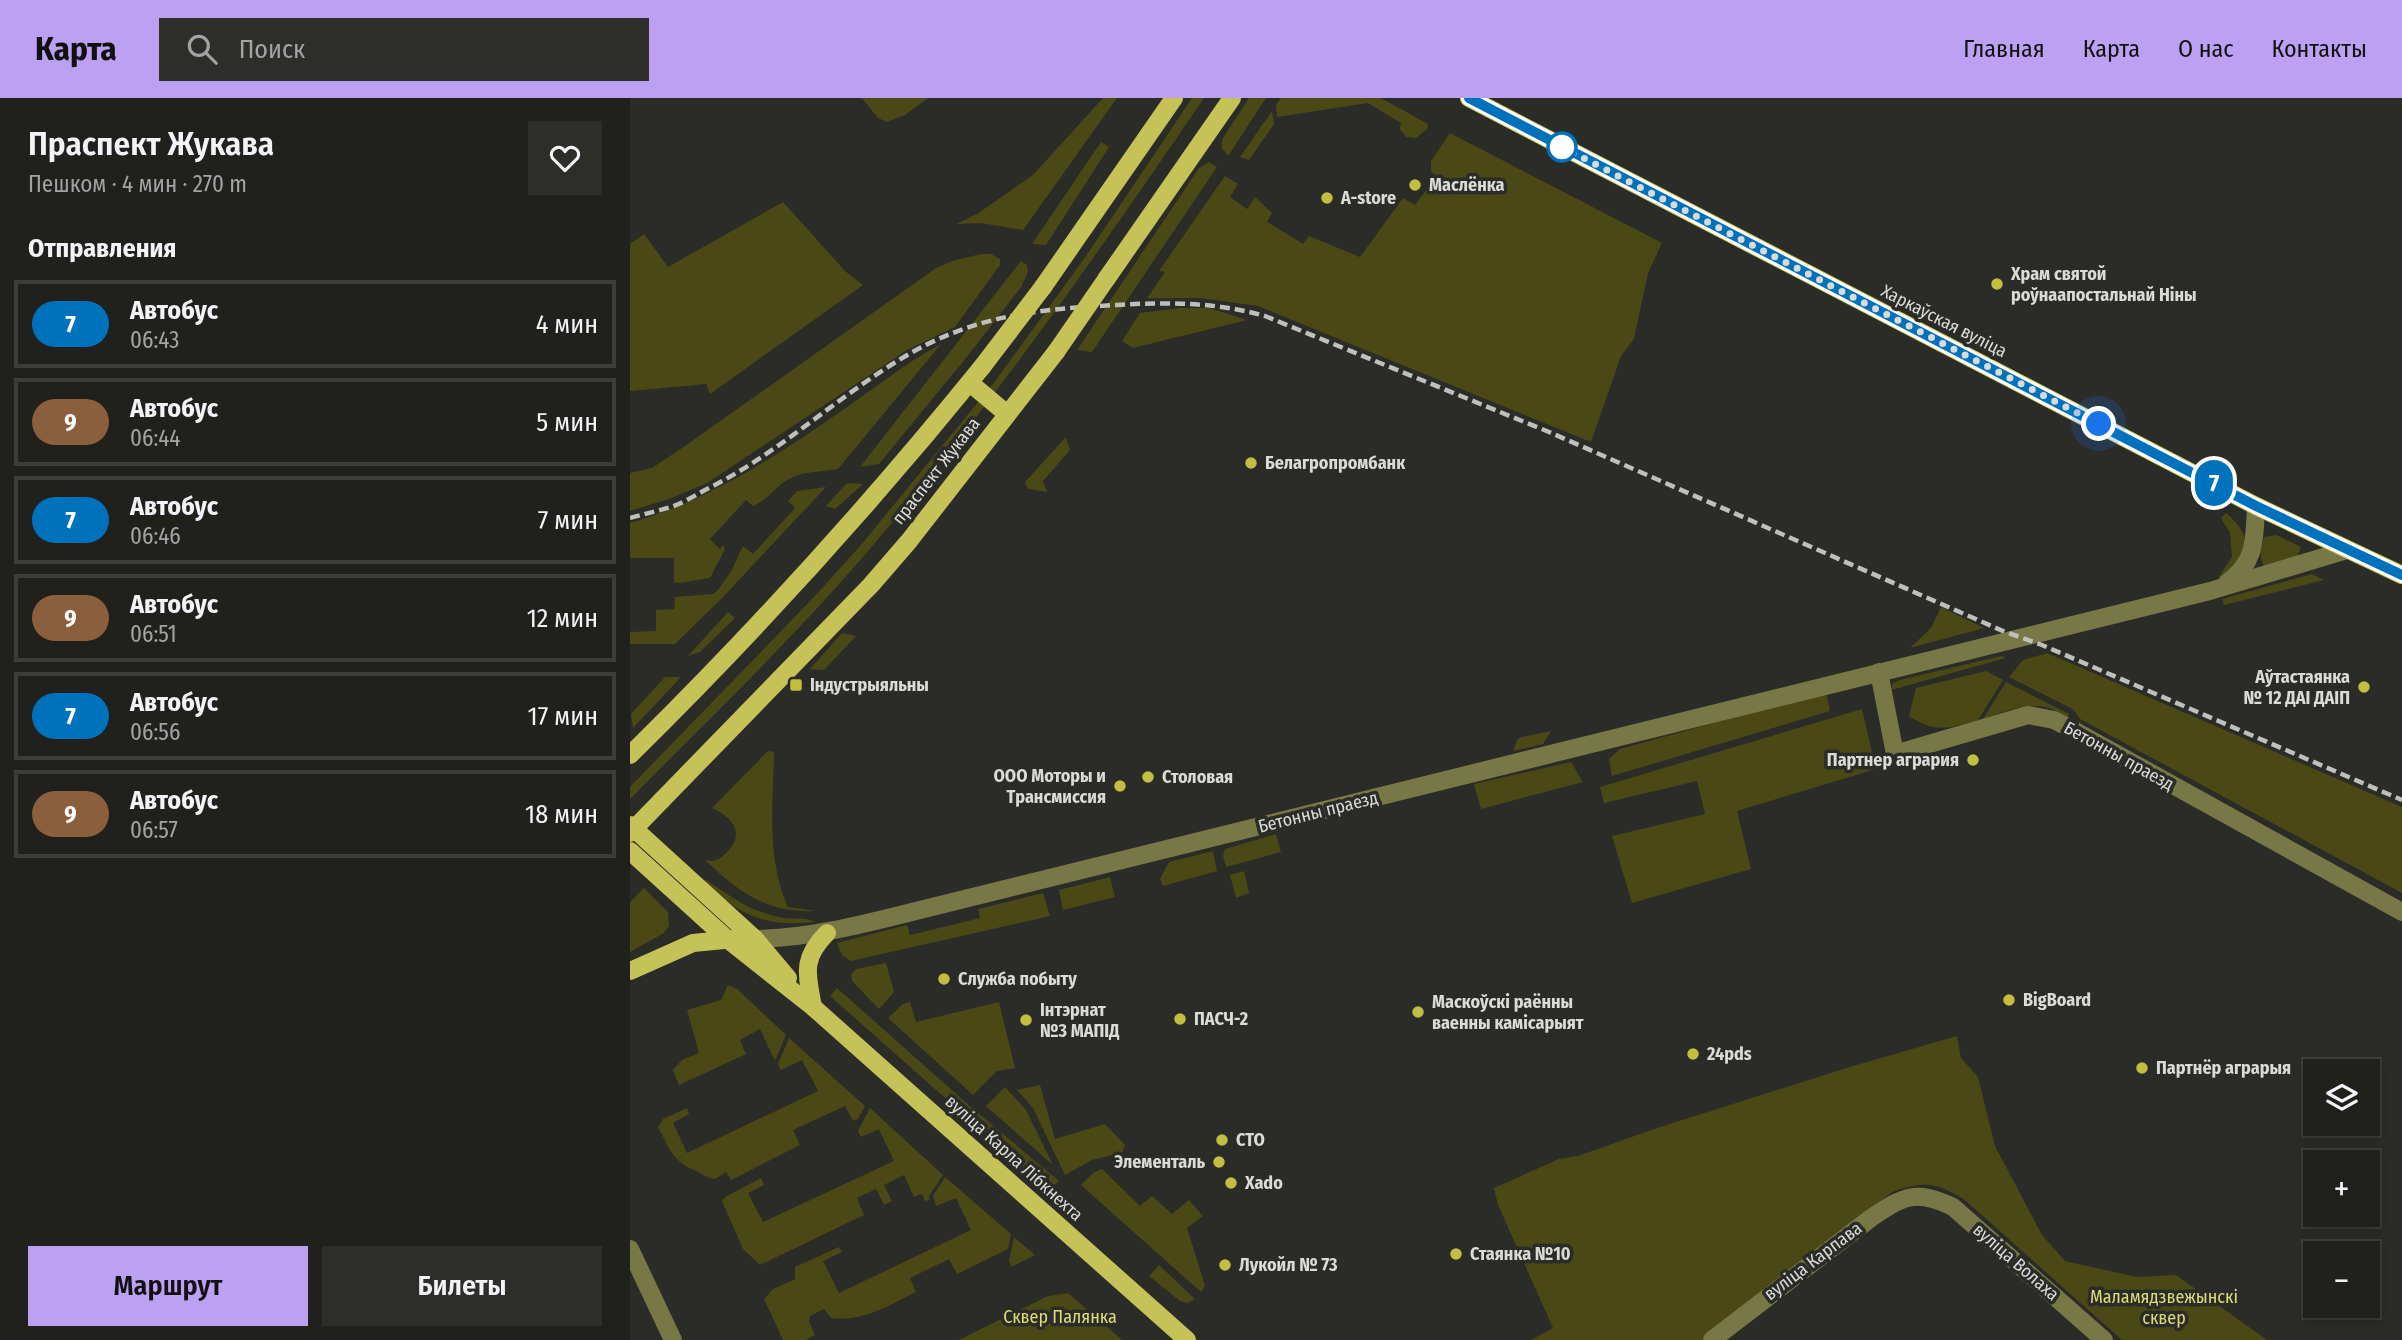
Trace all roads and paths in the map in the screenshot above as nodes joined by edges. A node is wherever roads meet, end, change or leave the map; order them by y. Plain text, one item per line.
1 (1174, 98) edge
2 (1232, 98) edge
3 (1469, 98) edge
4 (970, 383) junction
5 (1007, 414) junction
6 (2256, 506) junction
7 (2347, 550) junction
8 (2402, 575) edge
9 (2222, 587) junction
10 (1878, 673) junction
11 (630, 755) edge
12 (630, 825) edge
13 (630, 833) edge
14 (630, 851) edge
15 (724, 911) junction
16 (697, 912) junction
17 (2402, 912) edge
18 (827, 933) junction
19 (727, 939) junction
20 (755, 939) junction
21 (693, 943) junction
22 (630, 971) edge
23 (813, 1007) junction
24 (1922, 1196) joint
25 (630, 1249) edge
26 (673, 1340) edge
27 (1187, 1340) edge
28 (1712, 1340) edge
29 (2104, 1340) edge

1 - 4 main road, праспект Жукава, bridge
2 - 5 main road, праспект Жукава, bridge
3 - 6 main road, Харкаўская вуліца
4 - 5 main road
4 - 11 main road, праспект Жукава
5 - 13 main road, праспект Жукава, bridge
6 - 7 main road, Харкаўская вуліца
6 - 9 street
7 - 8 main road, Харкаўская вуліца
7 - 9 street, Бетонны праезд
9 - 10 street, Бетонны праезд
10 - 17 street, Бетонны праезд
10 - 18 street, Бетонны праезд
12 - 15 main road, вуліца Карла Лібкнехта
14 - 16 main road, вуліца Карла Лібкнехта
15 - 19 main road
15 - 20 main road, вуліца Карла Лібкнехта
16 - 19 main road, вуліца Карла Лібкнехта
16 - 21 main road
18 - 20 street, Бетонны праезд
18 - 23 main road
19 - 20 main road
19 - 21 main road
19 - 23 main road, вуліца Карла Лібкнехта
20 - 23 main road, вуліца Карла Лібкнехта
21 - 22 main road
23 - 27 main road, вуліца Карла Лібкнехта
24 - 28 street, вуліца Карпава
24 - 29 street, вуліца Волаха
25 - 26 street

